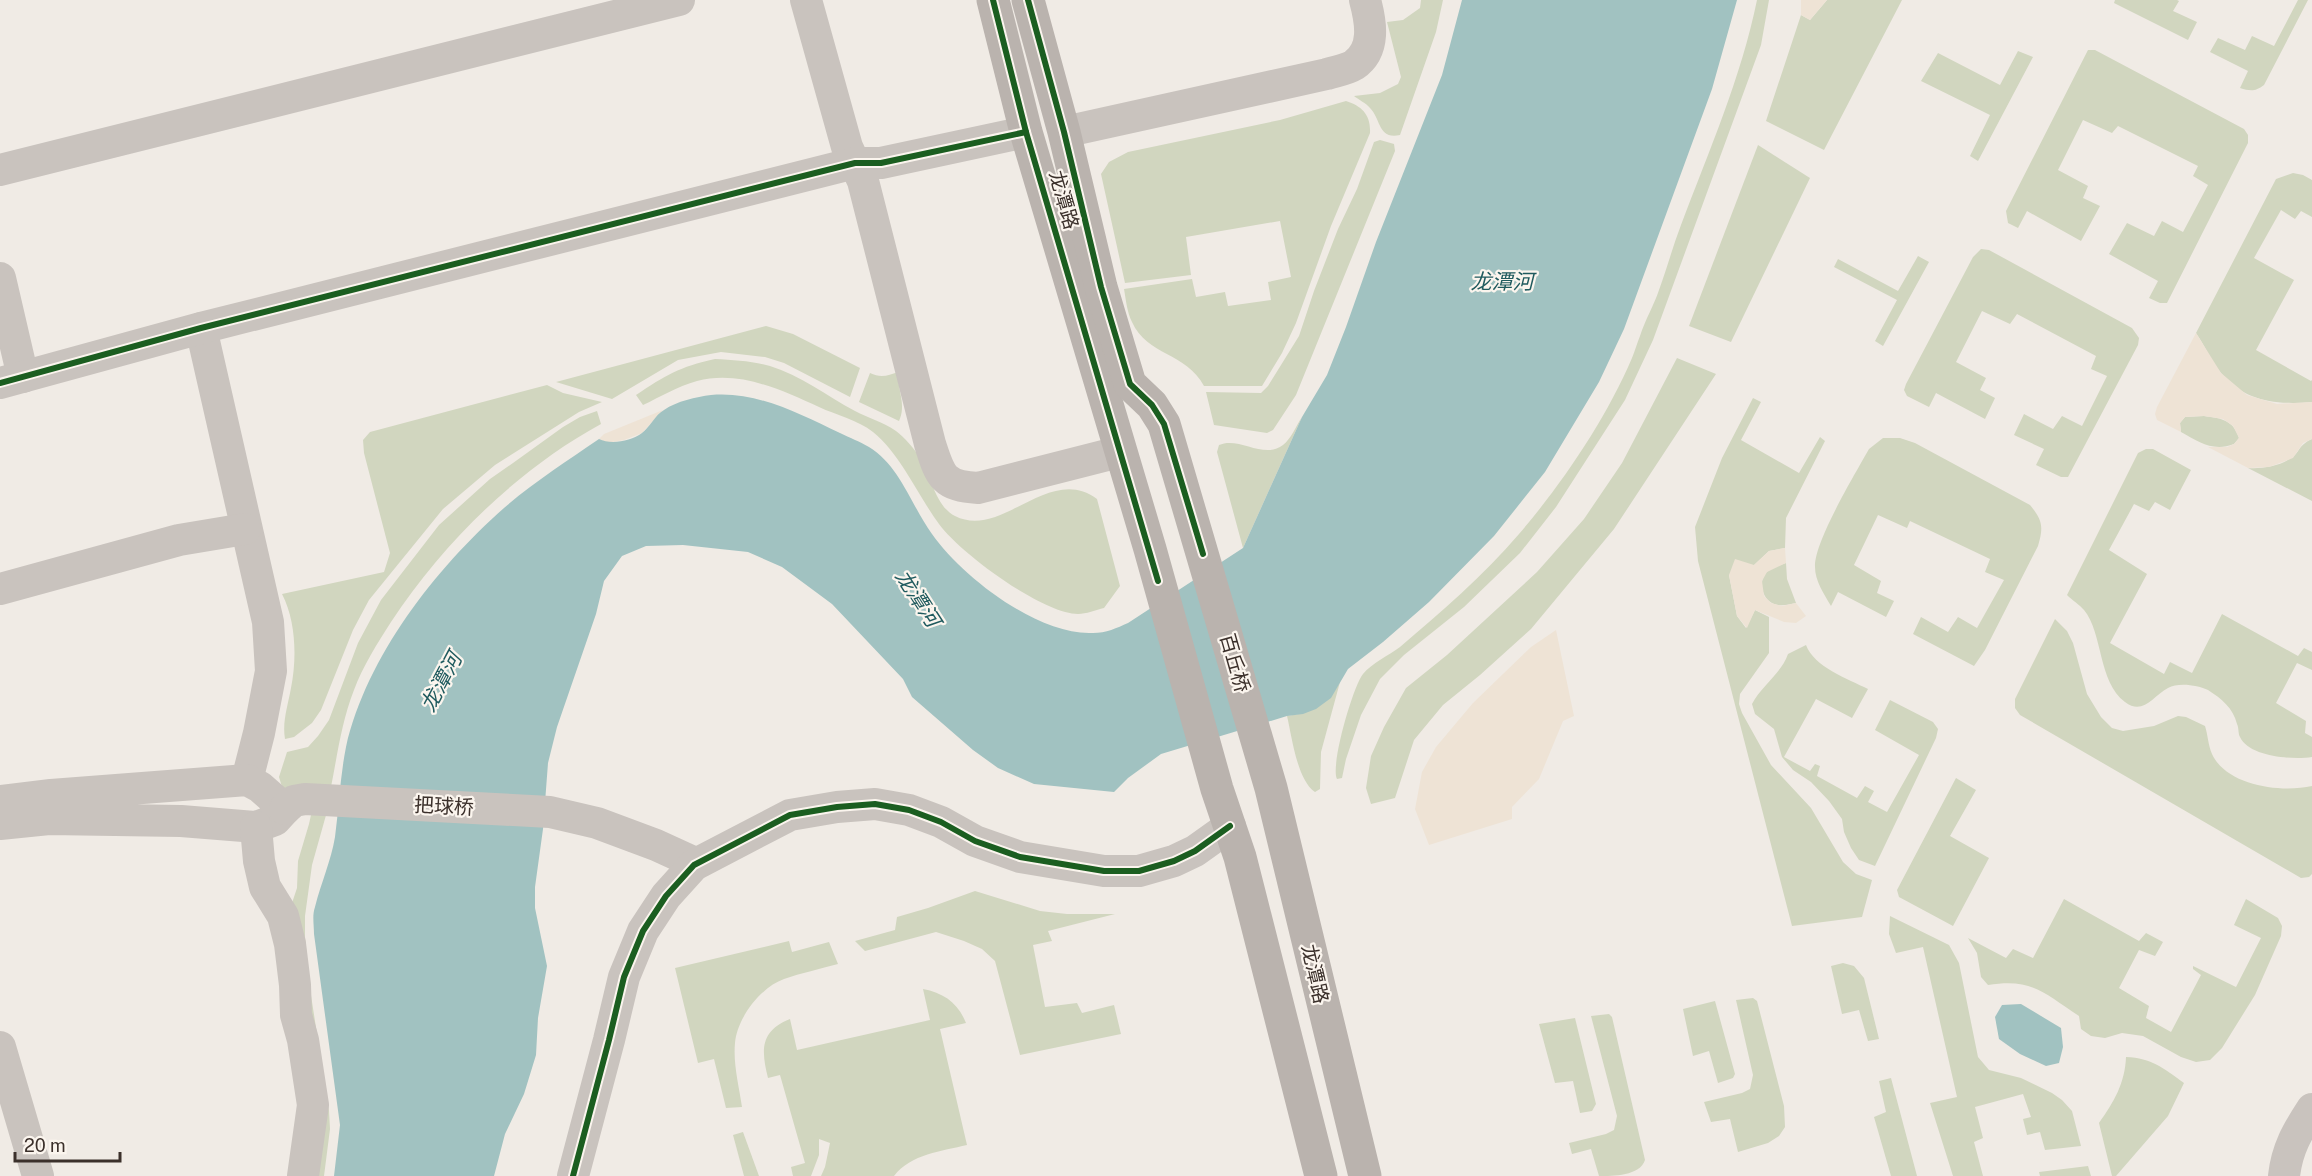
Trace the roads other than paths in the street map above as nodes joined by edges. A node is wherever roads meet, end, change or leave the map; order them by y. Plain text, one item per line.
1 (679, 0) edge
2 (806, 0) edge
3 (993, 0) edge
4 (1028, 0) edge
5 (1365, 0) edge
6 (1026, 132) junction
7 (1064, 132) junction
8 (855, 163) junction
9 (0, 170) edge
10 (0, 278) edge
11 (201, 328) junction
12 (12, 380) edge
13 (1119, 452) junction
14 (245, 529) junction
15 (1203, 554) joint
16 (0, 588) edge
17 (1266, 771) joint
18 (247, 780) junction
19 (0, 801) edge
20 (285, 808) junction
21 (0, 824) edge
22 (1230, 826) junction
23 (256, 827) junction
24 (694, 865) junction
25 (0, 1047) edge
26 (2312, 1109) edge
27 (38, 1176) edge
28 (303, 1176) edge
29 (573, 1176) edge
30 (1321, 1176) edge
31 (1365, 1176) edge
32 (2284, 1176) edge

1 - 9 street
2 - 8 street
3 - 6 main road, 龙潭路
4 - 7 main road, 龙潭路
5 - 7 street
6 - 8 street
6 - 13 main road, 龙潭路
7 - 15 main road, 龙潭路
8 - 11 street
8 - 13 street
10 - 12 street
11 - 12 street
11 - 14 street
13 - 22 main road, 龙潭路
14 - 16 street
14 - 18 street
15 - 17 main road, 百丘桥
17 - 31 main road, 龙潭路
18 - 19 street
18 - 20 street
20 - 23 street, 把球桥
20 - 24 street, 把球桥
21 - 23 street
22 - 24 street
22 - 30 main road
23 - 28 street
24 - 29 street
25 - 27 street
26 - 32 street

